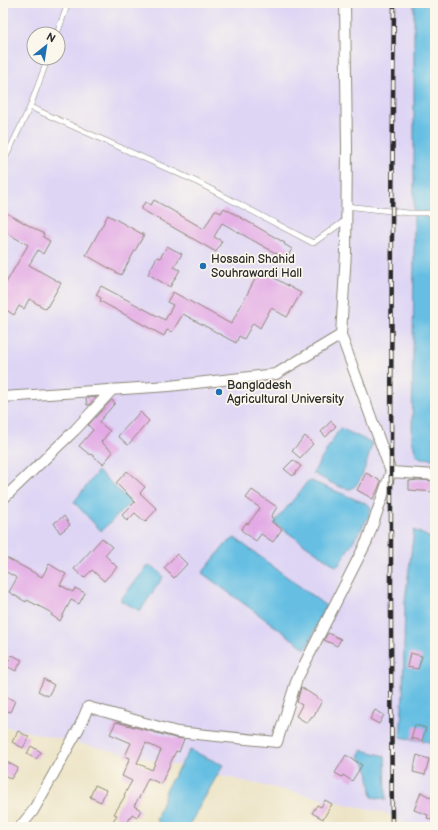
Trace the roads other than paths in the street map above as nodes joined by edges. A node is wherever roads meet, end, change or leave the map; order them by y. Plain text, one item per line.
1 (68, 3) edge
2 (345, 3) edge
3 (60, 26) edge
4 (45, 66) edge
5 (30, 107) junction
6 (3, 163) edge
7 (346, 206) junction
8 (435, 213) edge
9 (346, 220) junction
10 (341, 335) junction
11 (112, 390) junction
12 (3, 397) edge
13 (391, 472) junction
14 (435, 475) edge
15 (3, 499) edge
16 (20, 827) edge

1 - 3 lane
2 - 7 street
4 - 5 lane
5 - 6 lane
5 - 9 lane
7 - 8 lane
7 - 9 street
9 - 10 street
10 - 11 street
10 - 13 street
11 - 12 street
11 - 15 street
13 - 14 street
13 - 16 street

